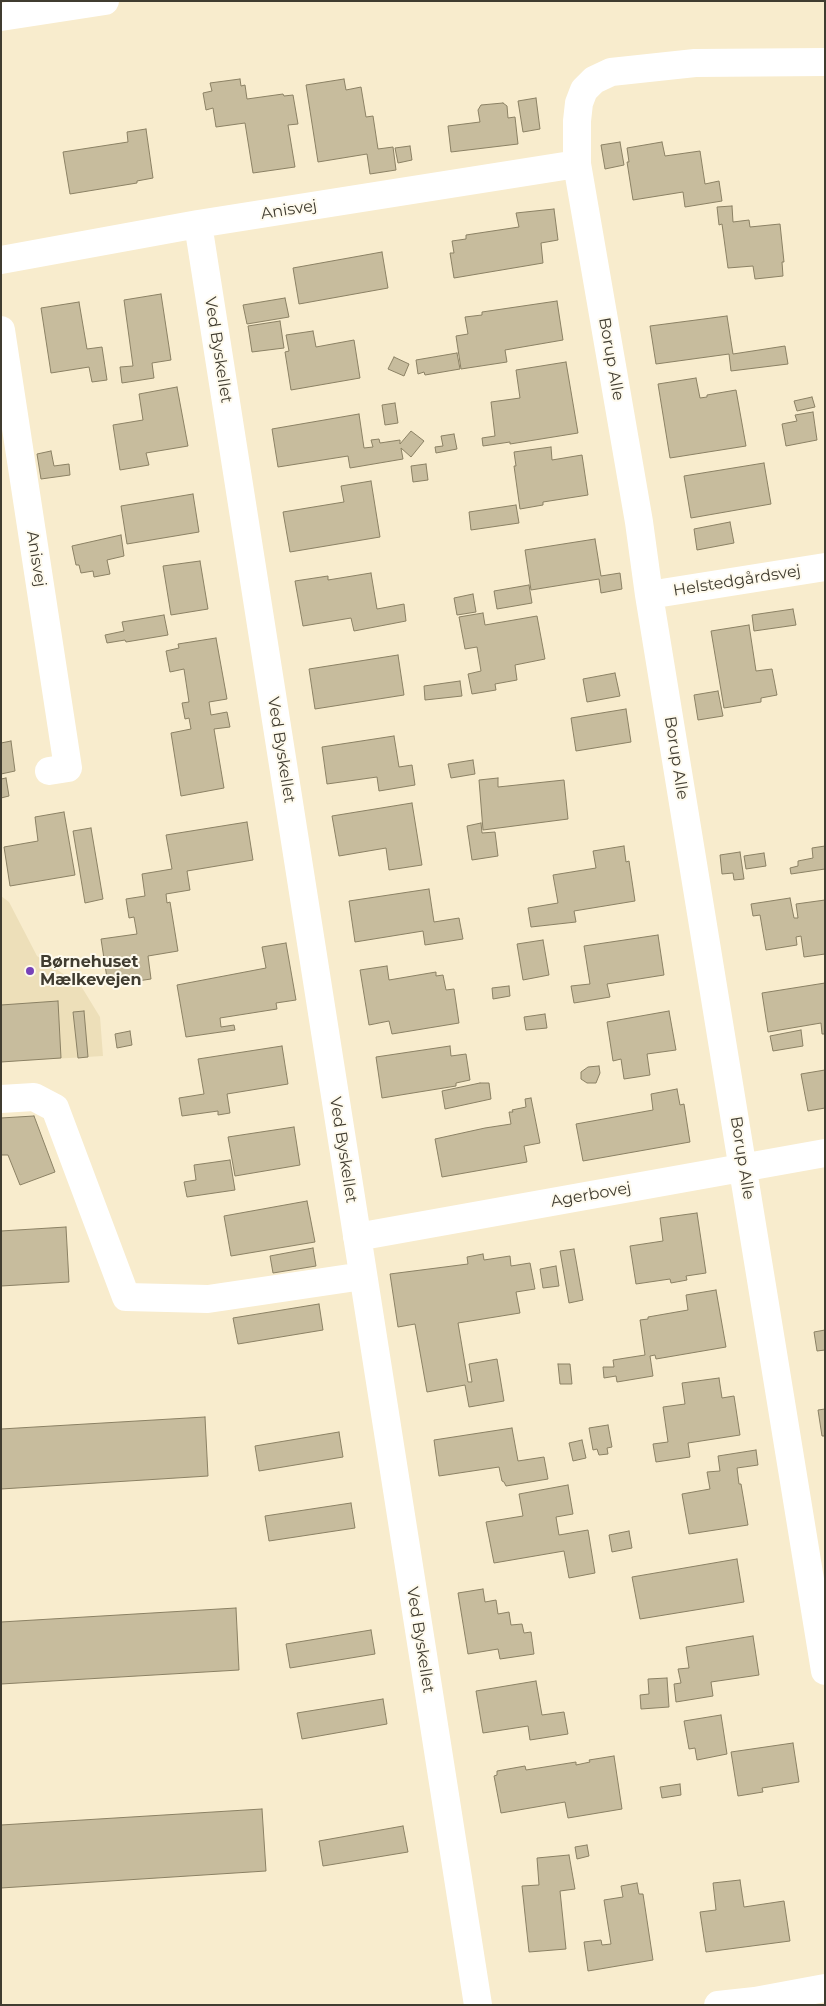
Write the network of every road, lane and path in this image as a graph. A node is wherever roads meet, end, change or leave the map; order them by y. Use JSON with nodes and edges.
{"nodes":[{"id":1,"x":105,"y":1,"type":"edge"},
{"id":2,"x":1,"y":18,"type":"edge"},
{"id":3,"x":825,"y":62,"type":"edge"},
{"id":4,"x":577,"y":164,"type":"junction"},
{"id":5,"x":198,"y":224,"type":"junction"},
{"id":6,"x":1,"y":260,"type":"edge"},
{"id":7,"x":1,"y":330,"type":"edge"},
{"id":8,"x":825,"y":567,"type":"edge"},
{"id":9,"x":649,"y":595,"type":"junction"},
{"id":10,"x":48,"y":771,"type":"dead end"},
{"id":11,"x":1,"y":1098,"type":"edge"},
{"id":12,"x":825,"y":1153,"type":"edge"},
{"id":13,"x":743,"y":1168,"type":"junction"},
{"id":14,"x":357,"y":1237,"type":"junction"},
{"id":15,"x":363,"y":1276,"type":"junction"},
{"id":16,"x":815,"y":1550,"type":"edge"},
{"id":17,"x":825,"y":1671,"type":"edge"},
{"id":18,"x":825,"y":1988,"type":"edge"},
{"id":19,"x":478,"y":2005,"type":"edge"},
{"id":20,"x":718,"y":2005,"type":"edge"}],
"edges":[{"from":1,"to":2,"type":"street"},
{"from":3,"to":4,"type":"street","name":"Borup Alle"},
{"from":4,"to":5,"type":"street","name":"Anisvej"},
{"from":4,"to":9,"type":"street","name":"Borup Alle"},
{"from":5,"to":6,"type":"street","name":"Anisvej"},
{"from":5,"to":14,"type":"street","name":"Ved Byskellet"},
{"from":7,"to":10,"type":"street","name":"Anisvej"},
{"from":8,"to":9,"type":"street","name":"Helstedgårdsvej"},
{"from":9,"to":13,"type":"street","name":"Borup Alle"},
{"from":11,"to":15,"type":"street"},
{"from":12,"to":13,"type":"street","name":"Agerbovej"},
{"from":13,"to":14,"type":"street","name":"Agerbovej"},
{"from":13,"to":16,"type":"street","name":"Borup Alle"},
{"from":14,"to":15,"type":"street","name":"Ved Byskellet"},
{"from":15,"to":19,"type":"street","name":"Ved Byskellet"},
{"from":16,"to":17,"type":"street","name":"Borup Alle"},
{"from":18,"to":20,"type":"street"}]}
